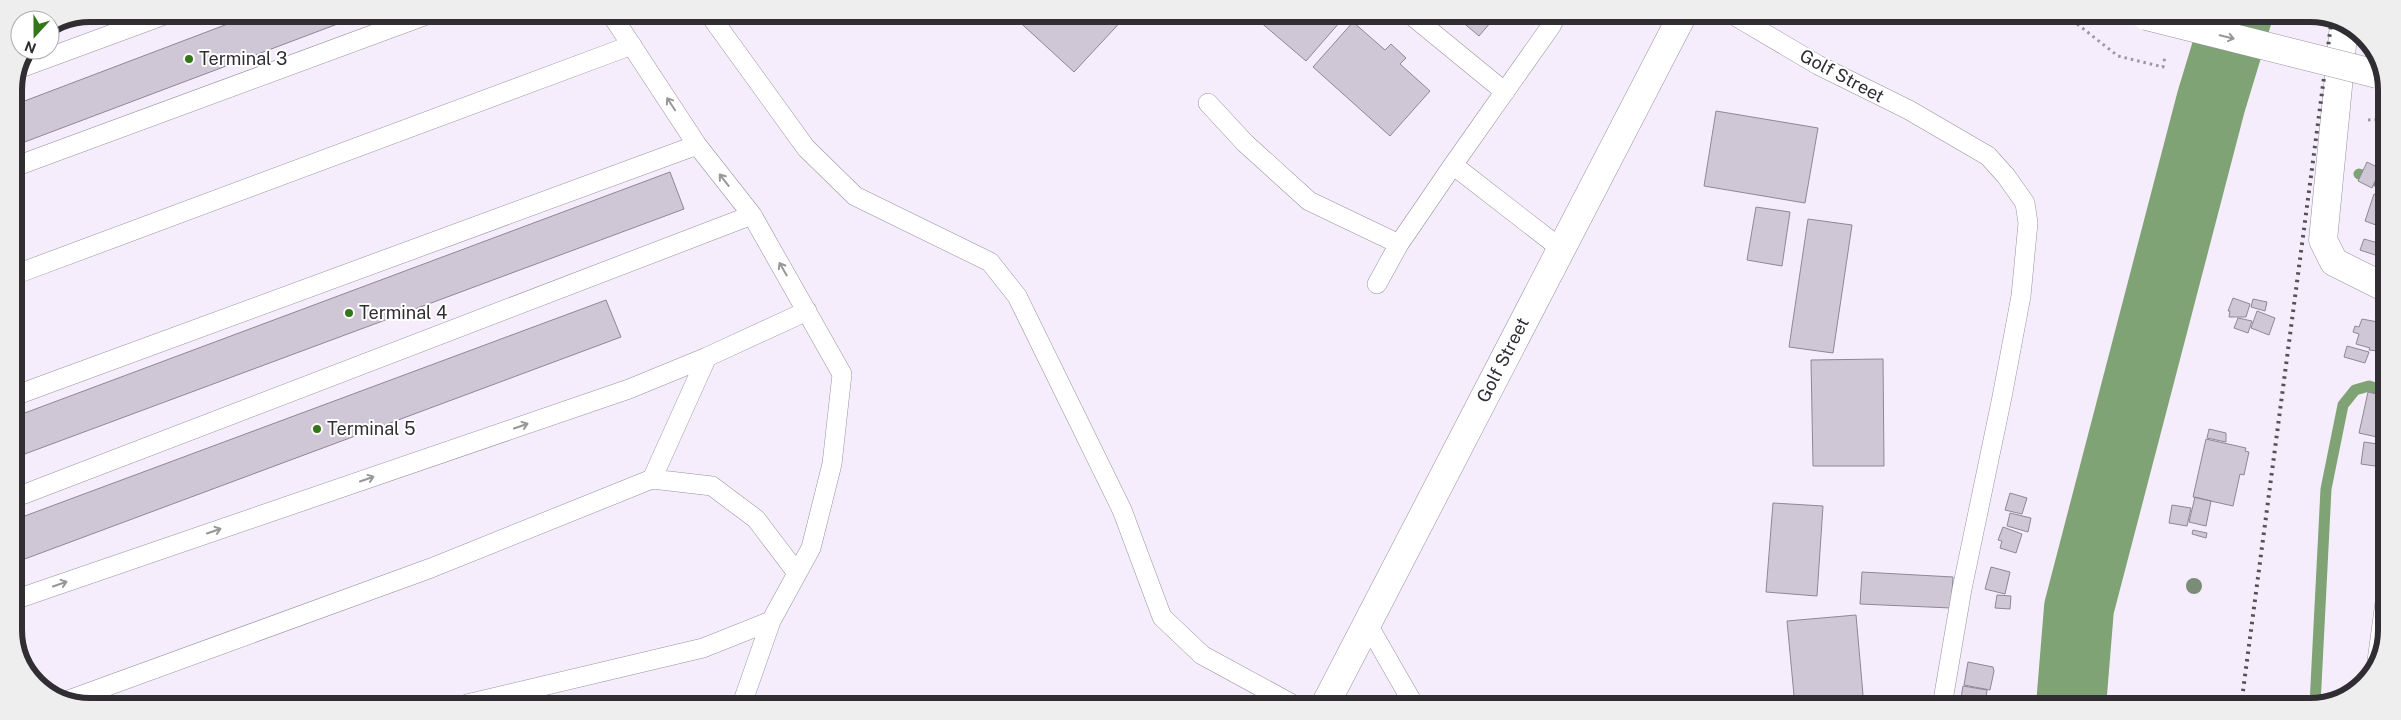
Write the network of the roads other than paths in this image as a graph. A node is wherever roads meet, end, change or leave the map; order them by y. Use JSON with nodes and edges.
{"nodes":[{"id":1,"x":146,"y":22,"type":"edge"},
{"id":2,"x":407,"y":22,"type":"edge"},
{"id":3,"x":617,"y":22,"type":"edge"},
{"id":4,"x":715,"y":22,"type":"edge"},
{"id":5,"x":1420,"y":22,"type":"edge"},
{"id":6,"x":1553,"y":22,"type":"edge"},
{"id":7,"x":1679,"y":22,"type":"edge"},
{"id":8,"x":1745,"y":22,"type":"edge"},
{"id":9,"x":2170,"y":22,"type":"edge"},
{"id":10,"x":2343,"y":31,"type":"edge"},
{"id":11,"x":632,"y":44,"type":"junction"},
{"id":12,"x":28,"y":65,"type":"edge"},
{"id":13,"x":2376,"y":74,"type":"edge"},
{"id":14,"x":1505,"y":92,"type":"junction"},
{"id":15,"x":1208,"y":103,"type":"dead end"},
{"id":16,"x":697,"y":145,"type":"junction"},
{"id":17,"x":22,"y":164,"type":"edge"},
{"id":18,"x":1453,"y":165,"type":"junction"},
{"id":19,"x":752,"y":215,"type":"junction"},
{"id":20,"x":1399,"y":244,"type":"junction"},
{"id":21,"x":1560,"y":248,"type":"junction"},
{"id":22,"x":22,"y":272,"type":"edge"},
{"id":23,"x":1376,"y":284,"type":"dead end"},
{"id":24,"x":2378,"y":284,"type":"edge"},
{"id":25,"x":807,"y":311,"type":"junction"},
{"id":26,"x":707,"y":357,"type":"junction"},
{"id":27,"x":23,"y":393,"type":"edge"},
{"id":28,"x":652,"y":479,"type":"junction"},
{"id":29,"x":23,"y":495,"type":"edge"},
{"id":30,"x":797,"y":573,"type":"junction"},
{"id":31,"x":23,"y":597,"type":"edge"},
{"id":32,"x":771,"y":621,"type":"junction"},
{"id":33,"x":1367,"y":623,"type":"junction"},
{"id":34,"x":79,"y":696,"type":"edge"},
{"id":35,"x":493,"y":698,"type":"edge"},
{"id":36,"x":744,"y":698,"type":"edge"},
{"id":37,"x":1281,"y":698,"type":"edge"},
{"id":38,"x":1329,"y":698,"type":"edge"},
{"id":39,"x":1410,"y":698,"type":"edge"},
{"id":40,"x":1943,"y":698,"type":"edge"}],
"edges":[{"from":1,"to":12,"type":"lane"},
{"from":2,"to":17,"type":"lane"},
{"from":3,"to":11,"type":"lane"},
{"from":4,"to":37,"type":"lane"},
{"from":5,"to":14,"type":"lane"},
{"from":6,"to":14,"type":"lane"},
{"from":7,"to":21,"type":"street","name":"Golf Street"},
{"from":8,"to":40,"type":"lane","name":"Golf Street"},
{"from":9,"to":13,"type":"street","one_way":true,"bridge":true},
{"from":10,"to":24,"type":"street"},
{"from":16,"to":11,"type":"lane","one_way":true},
{"from":11,"to":22,"type":"lane"},
{"from":14,"to":18,"type":"lane"},
{"from":15,"to":20,"type":"lane"},
{"from":19,"to":16,"type":"lane","one_way":true},
{"from":16,"to":27,"type":"lane"},
{"from":18,"to":20,"type":"lane"},
{"from":18,"to":21,"type":"lane"},
{"from":25,"to":19,"type":"lane","one_way":true},
{"from":19,"to":29,"type":"lane"},
{"from":20,"to":23,"type":"lane"},
{"from":21,"to":33,"type":"street","name":"Golf Street"},
{"from":25,"to":26,"type":"lane"},
{"from":25,"to":30,"type":"lane"},
{"from":26,"to":28,"type":"lane"},
{"from":31,"to":26,"type":"lane","one_way":true},
{"from":28,"to":30,"type":"lane"},
{"from":28,"to":34,"type":"lane"},
{"from":30,"to":32,"type":"lane"},
{"from":32,"to":35,"type":"lane"},
{"from":32,"to":36,"type":"lane"},
{"from":33,"to":38,"type":"street","name":"Golf Street"},
{"from":33,"to":39,"type":"lane"}]}
